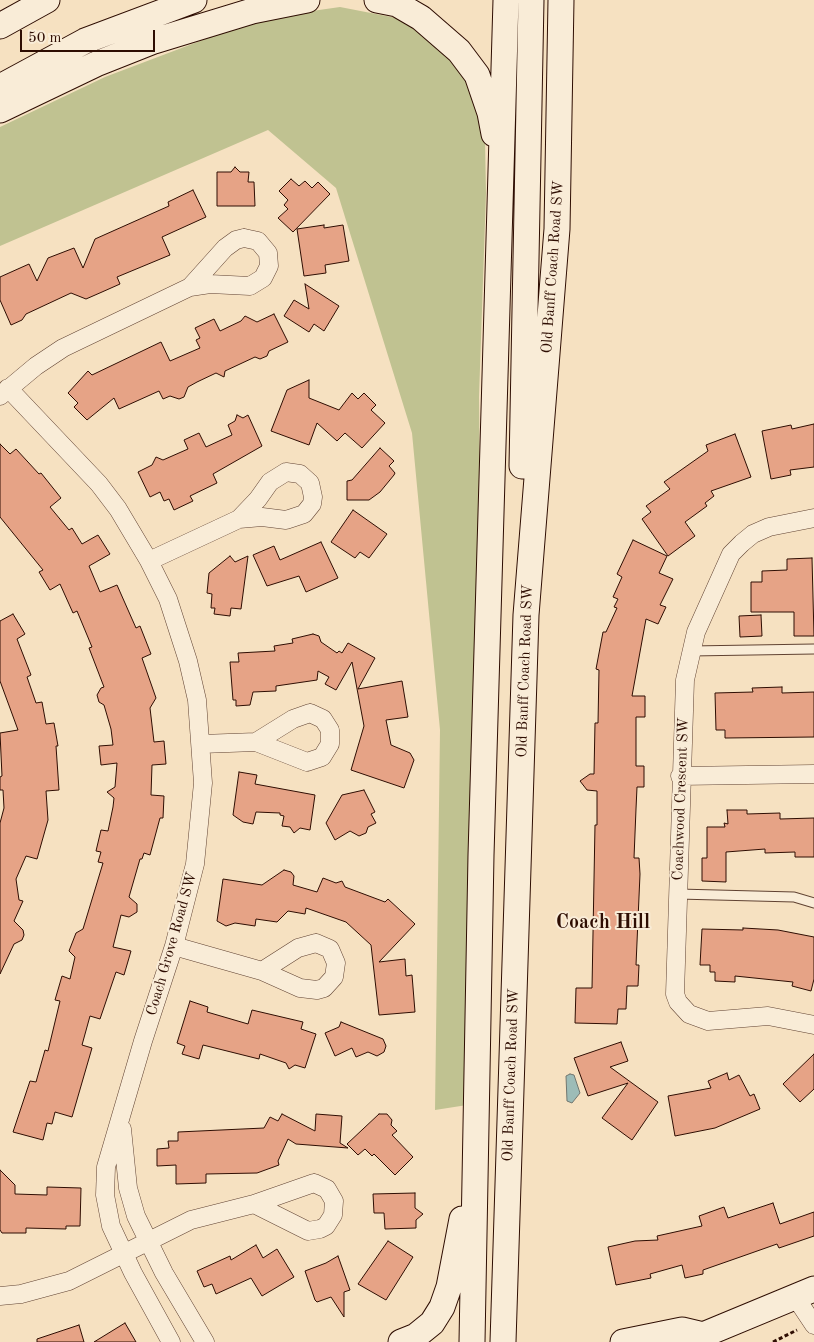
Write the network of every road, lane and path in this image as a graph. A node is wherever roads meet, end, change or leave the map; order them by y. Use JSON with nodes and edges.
{"nodes":[{"id":1,"x":47,"y":0,"type":"edge"},
{"id":2,"x":159,"y":0,"type":"edge"},
{"id":3,"x":194,"y":0,"type":"edge"},
{"id":4,"x":307,"y":0,"type":"edge"},
{"id":5,"x":377,"y":0,"type":"edge"},
{"id":6,"x":506,"y":0,"type":"edge"},
{"id":7,"x":531,"y":0,"type":"edge"},
{"id":8,"x":561,"y":0,"type":"edge"},
{"id":9,"x":572,"y":0,"type":"edge"},
{"id":10,"x":0,"y":26,"type":"edge"},
{"id":11,"x":562,"y":38,"type":"junction"},
{"id":12,"x":85,"y":41,"type":"junction"},
{"id":13,"x":0,"y":87,"type":"edge"},
{"id":14,"x":0,"y":110,"type":"edge"},
{"id":15,"x":502,"y":172,"type":"junction"},
{"id":16,"x":190,"y":286,"type":"dead end"},
{"id":17,"x":4,"y":392,"type":"edge"},
{"id":18,"x":814,"y":518,"type":"edge"},
{"id":19,"x":239,"y":519,"type":"dead end"},
{"id":20,"x":149,"y":561,"type":"junction"},
{"id":21,"x":526,"y":616,"type":"junction"},
{"id":22,"x":814,"y":649,"type":"edge"},
{"id":23,"x":691,"y":651,"type":"junction"},
{"id":24,"x":256,"y":742,"type":"dead end"},
{"id":25,"x":201,"y":744,"type":"junction"},
{"id":26,"x":814,"y":774,"type":"edge"},
{"id":27,"x":680,"y":776,"type":"junction"},
{"id":28,"x":678,"y":894,"type":"junction"},
{"id":29,"x":814,"y":903,"type":"edge"},
{"id":30,"x":174,"y":946,"type":"junction"},
{"id":31,"x":262,"y":971,"type":"dead end"},
{"id":32,"x":814,"y":1025,"type":"edge"},
{"id":33,"x":122,"y":1118,"type":"junction"},
{"id":34,"x":475,"y":1145,"type":"junction"},
{"id":35,"x":254,"y":1204,"type":"dead end"},
{"id":36,"x":148,"y":1241,"type":"junction"},
{"id":37,"x":123,"y":1254,"type":"junction"},
{"id":38,"x":805,"y":1293,"type":"edge"},
{"id":39,"x":0,"y":1296,"type":"edge"},
{"id":40,"x":813,"y":1324,"type":"edge"},
{"id":41,"x":698,"y":1338,"type":"edge"},
{"id":42,"x":171,"y":1342,"type":"edge"},
{"id":43,"x":205,"y":1342,"type":"edge"},
{"id":44,"x":401,"y":1342,"type":"edge"},
{"id":45,"x":472,"y":1342,"type":"edge"},
{"id":46,"x":503,"y":1342,"type":"edge"},
{"id":47,"x":623,"y":1342,"type":"edge"},
{"id":48,"x":773,"y":1342,"type":"edge"}],
"edges":[{"from":1,"to":10,"type":"main road"},
{"from":2,"to":12,"type":"main road"},
{"from":3,"to":12,"type":"main road"},
{"from":4,"to":14,"type":"main road"},
{"from":5,"to":15,"type":"main road"},
{"from":6,"to":15,"type":"main road"},
{"from":7,"to":21,"type":"main road"},
{"from":8,"to":11,"type":"main road","name":"Old Banff Coach Road SW"},
{"from":9,"to":11,"type":"main road"},
{"from":11,"to":21,"type":"main road","name":"Old Banff Coach Road SW"},
{"from":12,"to":13,"type":"main road"},
{"from":15,"to":34,"type":"main road"},
{"from":16,"to":17,"type":"street"},
{"from":17,"to":20,"type":"street","name":"Coach Grove Road SW"},
{"from":18,"to":23,"type":"street","name":"Coachwood Crescent SW"},
{"from":19,"to":20,"type":"street"},
{"from":20,"to":25,"type":"street","name":"Coach Grove Road SW"},
{"from":21,"to":46,"type":"main road","name":"Old Banff Coach Road SW"},
{"from":22,"to":23,"type":"lane"},
{"from":23,"to":27,"type":"street","name":"Coachwood Crescent SW"},
{"from":24,"to":25,"type":"street"},
{"from":25,"to":30,"type":"street","name":"Coach Grove Road SW"},
{"from":26,"to":27,"type":"street"},
{"from":27,"to":28,"type":"street","name":"Coachwood Crescent SW"},
{"from":28,"to":29,"type":"lane"},
{"from":28,"to":32,"type":"street","name":"Coachwood Crescent SW"},
{"from":30,"to":31,"type":"street"},
{"from":30,"to":33,"type":"street","name":"Coach Grove Road SW"},
{"from":33,"to":36,"type":"street","name":"Coach Grove Road SW"},
{"from":33,"to":37,"type":"street","name":"Coach Grove Road SW"},
{"from":34,"to":44,"type":"main road"},
{"from":34,"to":45,"type":"main road"},
{"from":35,"to":36,"type":"street"},
{"from":36,"to":37,"type":"street"},
{"from":36,"to":43,"type":"street","name":"Coach Grove Road SW"},
{"from":37,"to":39,"type":"street"},
{"from":37,"to":42,"type":"street","name":"Coach Grove Road SW"},
{"from":38,"to":40,"type":"street"},
{"from":38,"to":41,"type":"main road"},
{"from":40,"to":48,"type":"path"},
{"from":41,"to":47,"type":"main road"}]}
